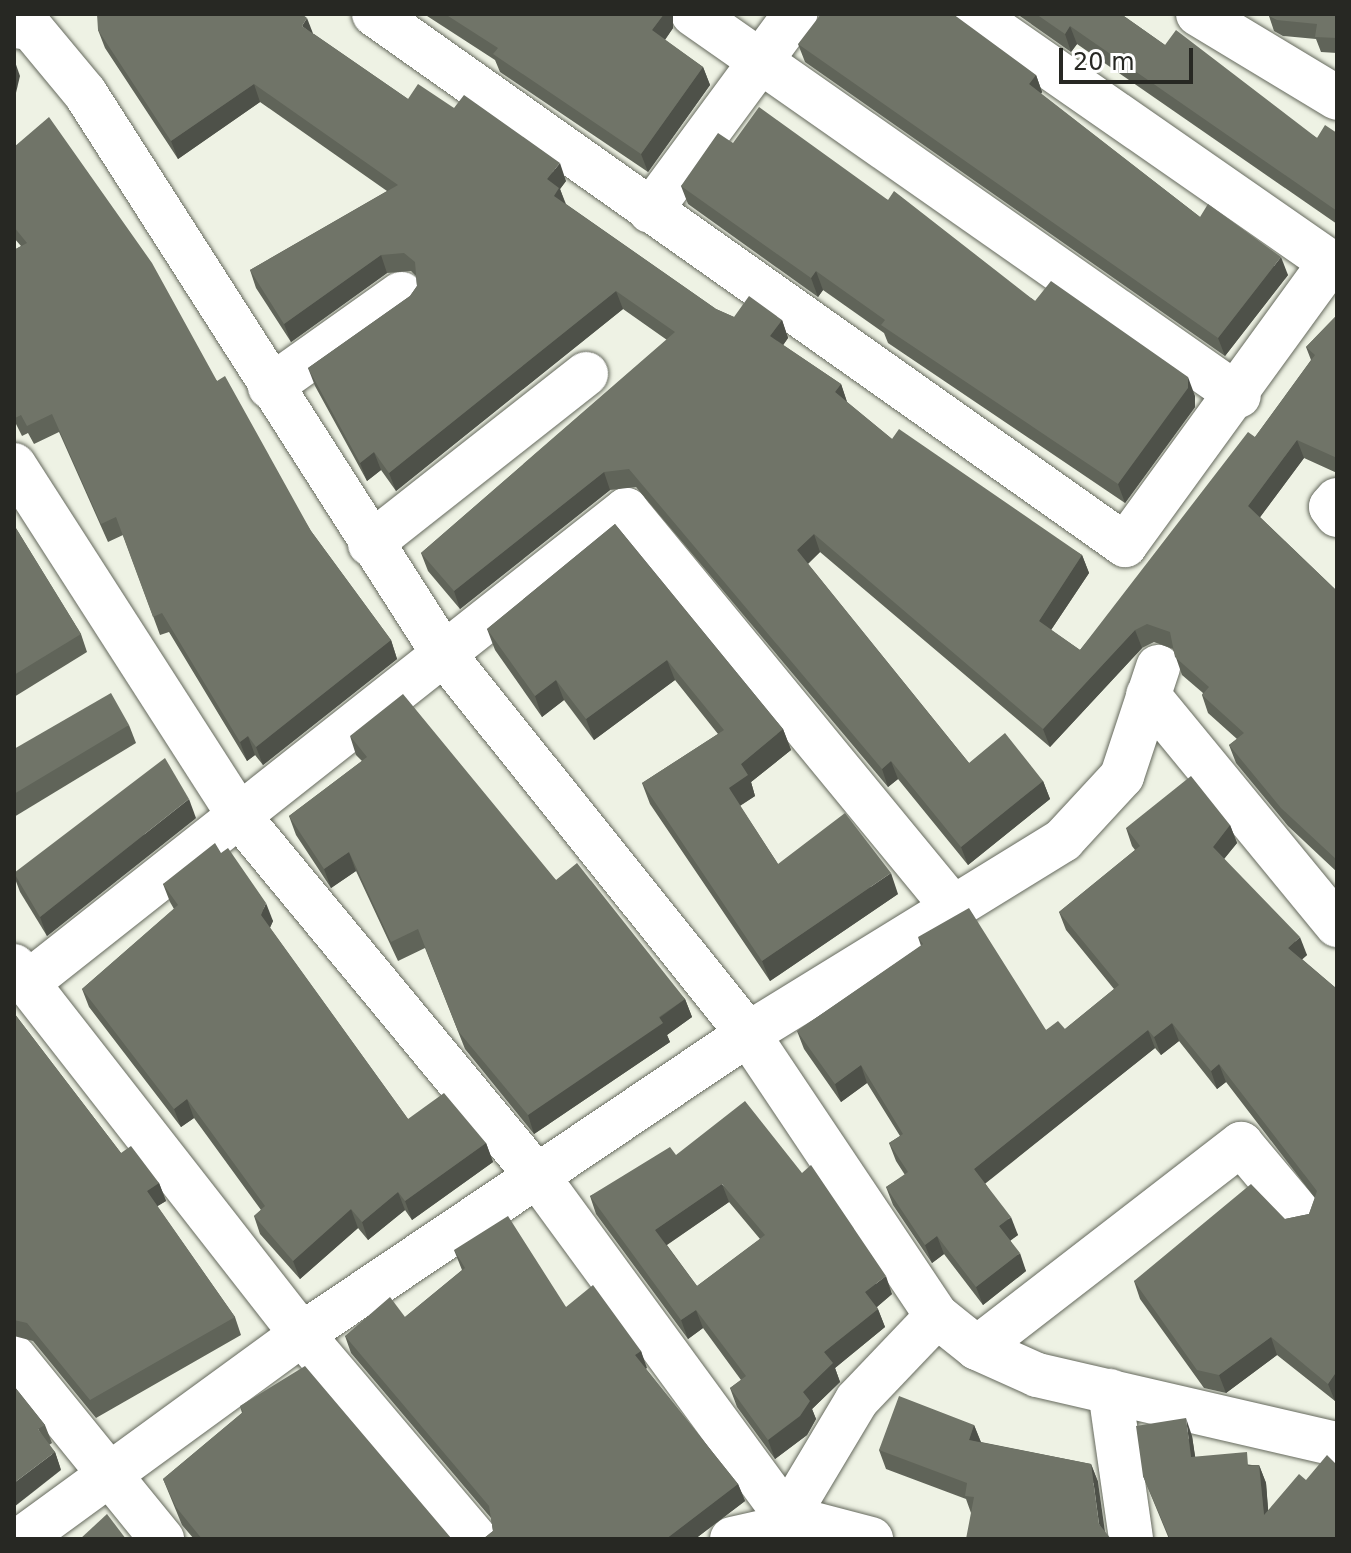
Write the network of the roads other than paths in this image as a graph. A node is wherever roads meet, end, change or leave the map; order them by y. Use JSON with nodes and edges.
{"nodes":[{"id":1,"x":374,"y":14,"type":"edge"},
{"id":2,"x":693,"y":14,"type":"edge"},
{"id":3,"x":795,"y":14,"type":"edge"},
{"id":4,"x":973,"y":14,"type":"edge"},
{"id":5,"x":1198,"y":14,"type":"edge"},
{"id":6,"x":32,"y":23,"type":"edge"},
{"id":7,"x":762,"y":62,"type":"junction"},
{"id":8,"x":1337,"y":98,"type":"edge"},
{"id":9,"x":650,"y":211,"type":"junction"},
{"id":10,"x":1333,"y":265,"type":"edge"},
{"id":11,"x":401,"y":294,"type":"dead end"},
{"id":12,"x":586,"y":374,"type":"dead end"},
{"id":13,"x":270,"y":387,"type":"junction"},
{"id":14,"x":1239,"y":396,"type":"junction"},
{"id":15,"x":14,"y":465,"type":"edge"},
{"id":16,"x":370,"y":544,"type":"junction"},
{"id":17,"x":443,"y":653,"type":"junction"},
{"id":18,"x":239,"y":816,"type":"junction"},
{"id":19,"x":956,"y":911,"type":"junction"},
{"id":20,"x":1337,"y":925,"type":"edge"},
{"id":21,"x":20,"y":975,"type":"edge"},
{"id":22,"x":748,"y":1034,"type":"junction"},
{"id":23,"x":538,"y":1177,"type":"junction"},
{"id":24,"x":1299,"y":1213,"type":"edge"},
{"id":25,"x":937,"y":1316,"type":"junction"},
{"id":26,"x":302,"y":1334,"type":"junction"},
{"id":27,"x":977,"y":1348,"type":"junction"},
{"id":28,"x":14,"y":1357,"type":"edge"},
{"id":29,"x":1110,"y":1391,"type":"junction"},
{"id":30,"x":1337,"y":1444,"type":"edge"},
{"id":31,"x":107,"y":1470,"type":"junction"},
{"id":32,"x":787,"y":1517,"type":"junction"},
{"id":33,"x":21,"y":1539,"type":"edge"},
{"id":34,"x":162,"y":1539,"type":"edge"},
{"id":35,"x":476,"y":1539,"type":"edge"},
{"id":36,"x":732,"y":1539,"type":"edge"},
{"id":37,"x":871,"y":1539,"type":"edge"},
{"id":38,"x":1131,"y":1539,"type":"edge"}],
"edges":[{"from":1,"to":9,"type":"street"},
{"from":2,"to":7,"type":"street"},
{"from":3,"to":7,"type":"street"},
{"from":4,"to":10,"type":"street"},
{"from":5,"to":8,"type":"street"},
{"from":6,"to":13,"type":"street"},
{"from":7,"to":9,"type":"street"},
{"from":7,"to":14,"type":"street"},
{"from":9,"to":14,"type":"street"},
{"from":10,"to":14,"type":"street"},
{"from":11,"to":13,"type":"street"},
{"from":12,"to":16,"type":"street"},
{"from":13,"to":16,"type":"street"},
{"from":15,"to":18,"type":"street"},
{"from":16,"to":17,"type":"street"},
{"from":17,"to":18,"type":"street"},
{"from":17,"to":19,"type":"street"},
{"from":17,"to":22,"type":"street"},
{"from":18,"to":21,"type":"street"},
{"from":18,"to":23,"type":"street"},
{"from":19,"to":20,"type":"street"},
{"from":19,"to":22,"type":"street"},
{"from":21,"to":26,"type":"street"},
{"from":22,"to":23,"type":"street"},
{"from":22,"to":25,"type":"street"},
{"from":23,"to":26,"type":"street"},
{"from":23,"to":32,"type":"street"},
{"from":24,"to":27,"type":"street"},
{"from":25,"to":27,"type":"street"},
{"from":25,"to":32,"type":"street"},
{"from":26,"to":31,"type":"street"},
{"from":26,"to":35,"type":"street"},
{"from":27,"to":29,"type":"street"},
{"from":28,"to":31,"type":"street"},
{"from":29,"to":30,"type":"street"},
{"from":29,"to":38,"type":"street"},
{"from":31,"to":33,"type":"street"},
{"from":31,"to":34,"type":"street"},
{"from":32,"to":36,"type":"street"},
{"from":32,"to":37,"type":"street"}]}
